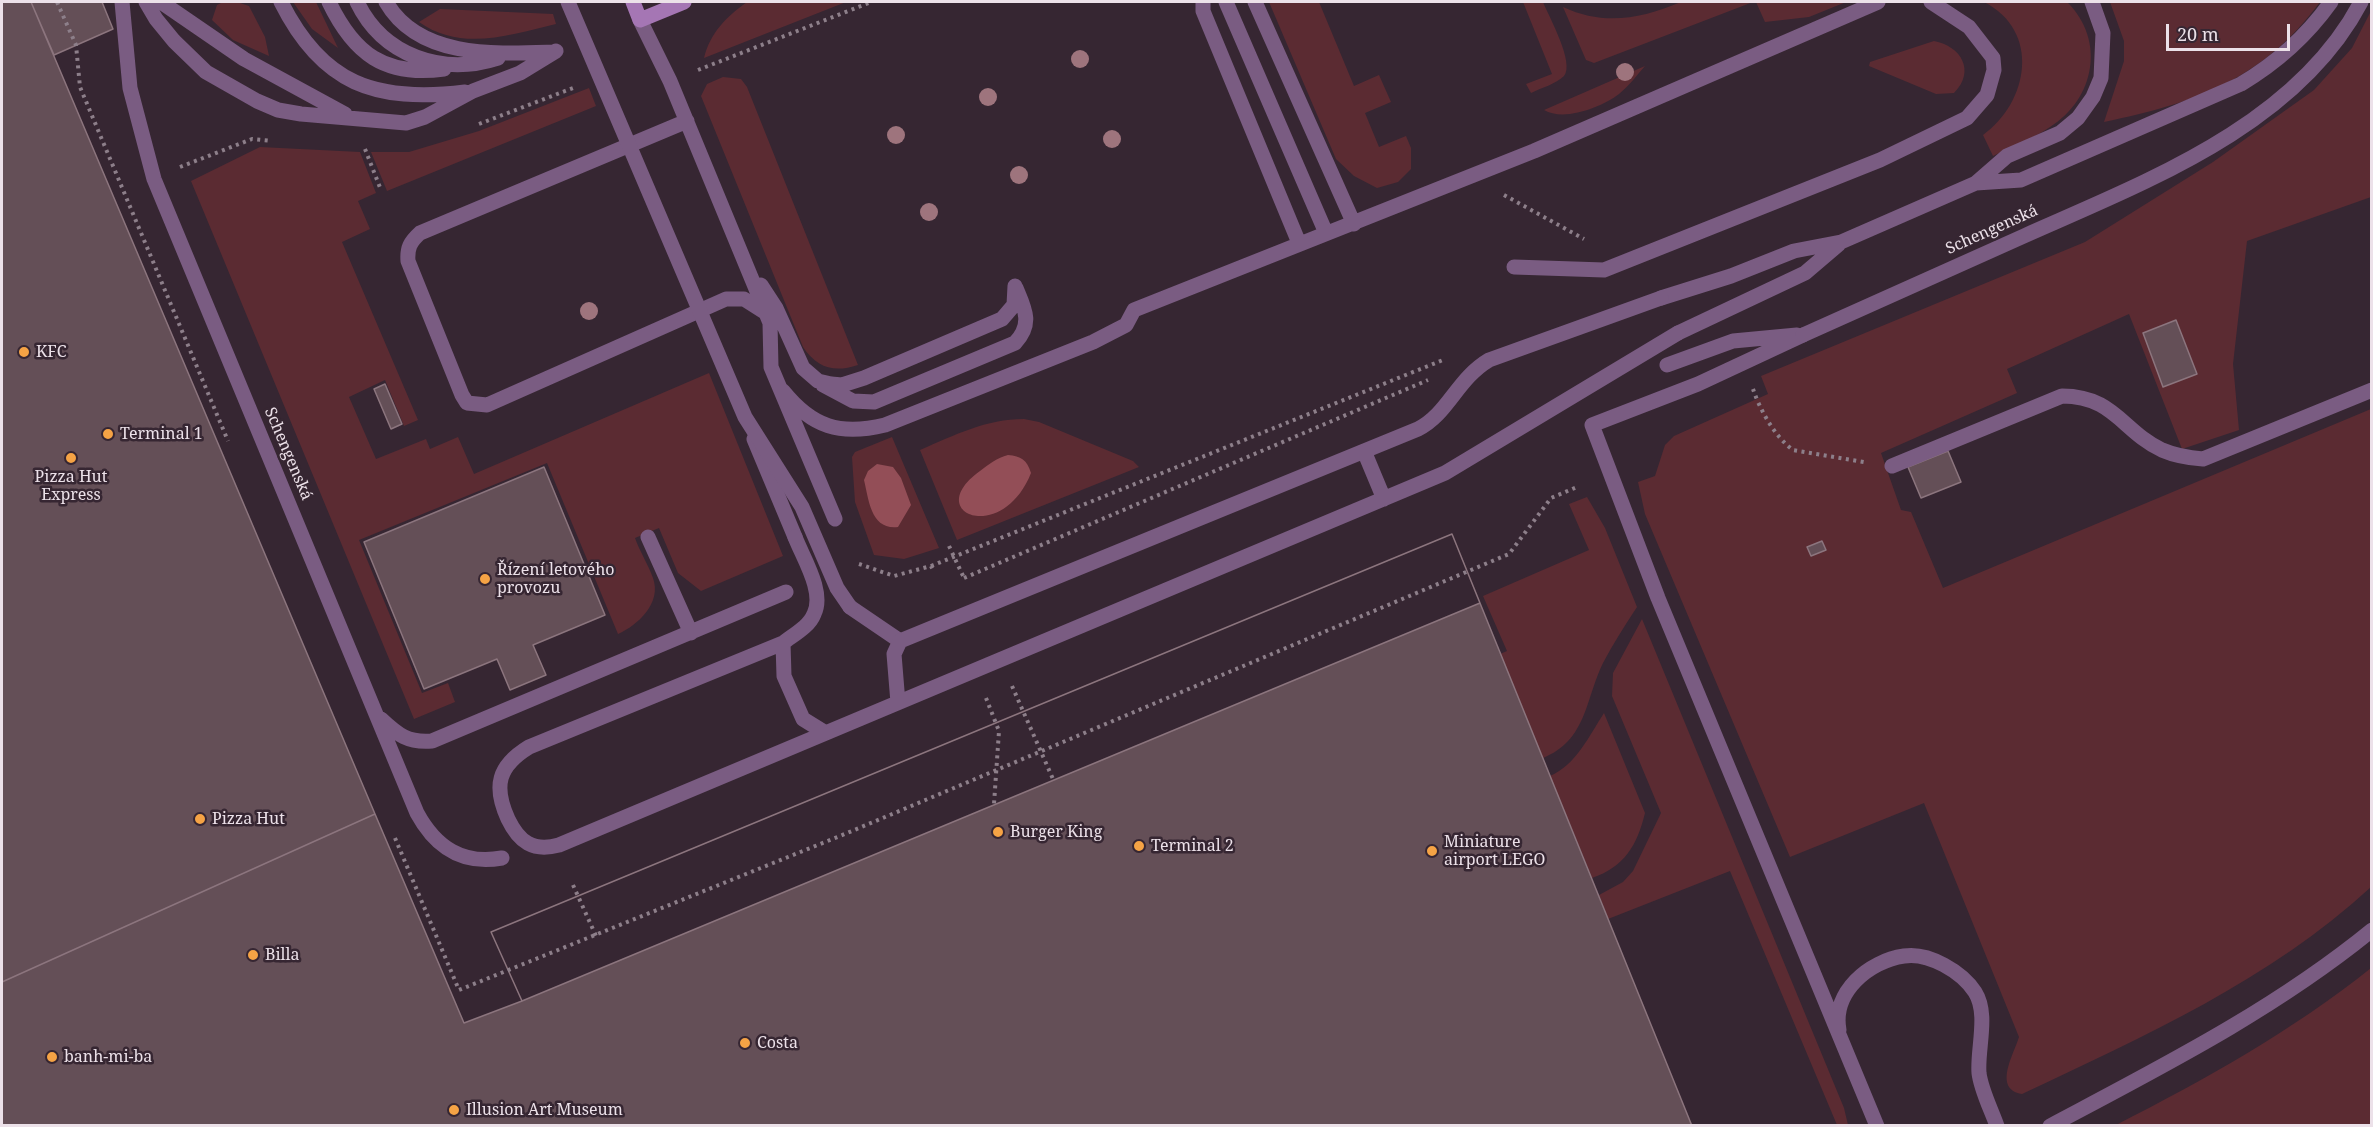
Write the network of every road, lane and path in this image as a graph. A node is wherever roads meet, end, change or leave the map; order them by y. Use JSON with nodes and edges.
{"nodes":[{"id":1,"x":57,"y":2,"type":"edge"},
{"id":2,"x":122,"y":2,"type":"edge"},
{"id":3,"x":146,"y":2,"type":"edge"},
{"id":4,"x":160,"y":2,"type":"edge"},
{"id":5,"x":281,"y":2,"type":"edge"},
{"id":6,"x":329,"y":2,"type":"edge"},
{"id":7,"x":357,"y":2,"type":"edge"},
{"id":8,"x":387,"y":2,"type":"edge"},
{"id":9,"x":568,"y":2,"type":"edge"},
{"id":10,"x":633,"y":2,"type":"edge"},
{"id":11,"x":684,"y":2,"type":"edge"},
{"id":12,"x":871,"y":2,"type":"edge"},
{"id":13,"x":1203,"y":2,"type":"edge"},
{"id":14,"x":1226,"y":2,"type":"edge"},
{"id":15,"x":1255,"y":2,"type":"edge"},
{"id":16,"x":1878,"y":2,"type":"edge"},
{"id":17,"x":1931,"y":2,"type":"edge"},
{"id":18,"x":2092,"y":2,"type":"edge"},
{"id":19,"x":2331,"y":2,"type":"edge"},
{"id":20,"x":2361,"y":2,"type":"edge"},
{"id":21,"x":640,"y":20,"type":"junction"},
{"id":22,"x":76,"y":45,"type":"dead end"},
{"id":23,"x":509,"y":54,"type":"junction"},
{"id":24,"x":466,"y":66,"type":"junction"},
{"id":25,"x":698,"y":70,"type":"dead end"},
{"id":26,"x":474,"y":91,"type":"junction"},
{"id":27,"x":353,"y":118,"type":"junction"},
{"id":28,"x":687,"y":121,"type":"junction"},
{"id":29,"x":364,"y":147,"type":"dead end"},
{"id":30,"x":1976,"y":183,"type":"junction"},
{"id":31,"x":381,"y":190,"type":"dead end"},
{"id":32,"x":1498,"y":191,"type":"dead end"},
{"id":33,"x":1354,"y":224,"type":"junction"},
{"id":34,"x":1326,"y":233,"type":"junction"},
{"id":35,"x":1586,"y":240,"type":"dead end"},
{"id":36,"x":1841,"y":242,"type":"junction"},
{"id":37,"x":1299,"y":243,"type":"junction"},
{"id":38,"x":747,"y":267,"type":"junction"},
{"id":39,"x":1514,"y":267,"type":"dead end"},
{"id":40,"x":766,"y":313,"type":"junction"},
{"id":41,"x":1803,"y":335,"type":"junction"},
{"id":42,"x":1445,"y":359,"type":"dead end"},
{"id":43,"x":1667,"y":365,"type":"dead end"},
{"id":44,"x":1431,"y":378,"type":"dead end"},
{"id":45,"x":818,"y":381,"type":"junction"},
{"id":46,"x":1752,"y":386,"type":"dead end"},
{"id":47,"x":2372,"y":390,"type":"edge"},
{"id":48,"x":783,"y":391,"type":"junction"},
{"id":49,"x":745,"y":417,"type":"junction"},
{"id":50,"x":1364,"y":451,"type":"junction"},
{"id":51,"x":1892,"y":466,"type":"joint"},
{"id":52,"x":1384,"y":499,"type":"junction"},
{"id":53,"x":835,"y":519,"type":"dead end"},
{"id":54,"x":648,"y":537,"type":"dead end"},
{"id":55,"x":854,"y":561,"type":"dead end"},
{"id":56,"x":932,"y":566,"type":"junction"},
{"id":57,"x":934,"y":572,"type":"dead end"},
{"id":58,"x":964,"y":578,"type":"dead end"},
{"id":59,"x":786,"y":592,"type":"dead end"},
{"id":60,"x":691,"y":633,"type":"junction"},
{"id":61,"x":900,"y":640,"type":"junction"},
{"id":62,"x":783,"y":643,"type":"junction"},
{"id":63,"x":986,"y":698,"type":"dead end"},
{"id":64,"x":898,"y":703,"type":"junction"},
{"id":65,"x":376,"y":714,"type":"junction"},
{"id":66,"x":824,"y":732,"type":"junction"},
{"id":67,"x":993,"y":804,"type":"dead end"},
{"id":68,"x":502,"y":858,"type":"dead end"},
{"id":69,"x":573,"y":885,"type":"dead end"},
{"id":70,"x":2372,"y":930,"type":"edge"},
{"id":71,"x":596,"y":936,"type":"dead end"},
{"id":72,"x":1841,"y":1041,"type":"junction"},
{"id":73,"x":1877,"y":1125,"type":"edge"},
{"id":74,"x":1997,"y":1125,"type":"edge"},
{"id":75,"x":2050,"y":1125,"type":"edge"}],
"edges":[{"from":1,"to":22,"type":"path"},
{"from":2,"to":65,"type":"street","name":"Schengenská"},
{"from":3,"to":27,"type":"street"},
{"from":4,"to":27,"type":"street"},
{"from":5,"to":26,"type":"street"},
{"from":6,"to":24,"type":"street"},
{"from":7,"to":24,"type":"street"},
{"from":8,"to":23,"type":"street"},
{"from":9,"to":49,"type":"street","bridge":true},
{"from":10,"to":21,"type":"main road"},
{"from":11,"to":21,"type":"main road"},
{"from":12,"to":25,"type":"path"},
{"from":13,"to":37,"type":"street"},
{"from":14,"to":34,"type":"street"},
{"from":15,"to":33,"type":"street"},
{"from":16,"to":33,"type":"street"},
{"from":17,"to":39,"type":"street"},
{"from":18,"to":30,"type":"street"},
{"from":19,"to":30,"type":"street"},
{"from":20,"to":41,"type":"street","name":"Schengenská"},
{"from":21,"to":28,"type":"street"},
{"from":23,"to":24,"type":"street"},
{"from":23,"to":26,"type":"street"},
{"from":26,"to":27,"type":"street"},
{"from":28,"to":38,"type":"street"},
{"from":28,"to":40,"type":"street"},
{"from":29,"to":31,"type":"path"},
{"from":30,"to":36,"type":"street"},
{"from":32,"to":35,"type":"path"},
{"from":33,"to":34,"type":"street"},
{"from":34,"to":37,"type":"street"},
{"from":36,"to":50,"type":"street","bridge":true},
{"from":36,"to":52,"type":"street","bridge":true},
{"from":37,"to":48,"type":"street"},
{"from":38,"to":40,"type":"street"},
{"from":38,"to":45,"type":"street"},
{"from":40,"to":48,"type":"street"},
{"from":41,"to":43,"type":"street"},
{"from":41,"to":72,"type":"street","name":"Schengenská"},
{"from":42,"to":56,"type":"path","bridge":true},
{"from":44,"to":58,"type":"path"},
{"from":45,"to":45,"type":"street"},
{"from":46,"to":51,"type":"path"},
{"from":47,"to":51,"type":"street"},
{"from":48,"to":53,"type":"street"},
{"from":49,"to":61,"type":"street","bridge":true},
{"from":49,"to":62,"type":"street","bridge":true},
{"from":50,"to":52,"type":"street","bridge":true},
{"from":50,"to":61,"type":"street","bridge":true},
{"from":52,"to":64,"type":"street","bridge":true},
{"from":54,"to":60,"type":"street"},
{"from":55,"to":56,"type":"path","bridge":true},
{"from":56,"to":57,"type":"path","bridge":true},
{"from":59,"to":60,"type":"street"},
{"from":60,"to":65,"type":"street"},
{"from":61,"to":64,"type":"street","bridge":true},
{"from":62,"to":66,"type":"street","bridge":true},
{"from":62,"to":66,"type":"street","bridge":true},
{"from":63,"to":67,"type":"path","bridge":true},
{"from":64,"to":66,"type":"street","bridge":true},
{"from":65,"to":68,"type":"street","name":"Schengenská"},
{"from":69,"to":71,"type":"path"},
{"from":70,"to":75,"type":"street"},
{"from":72,"to":73,"type":"street"},
{"from":72,"to":74,"type":"street"}]}
